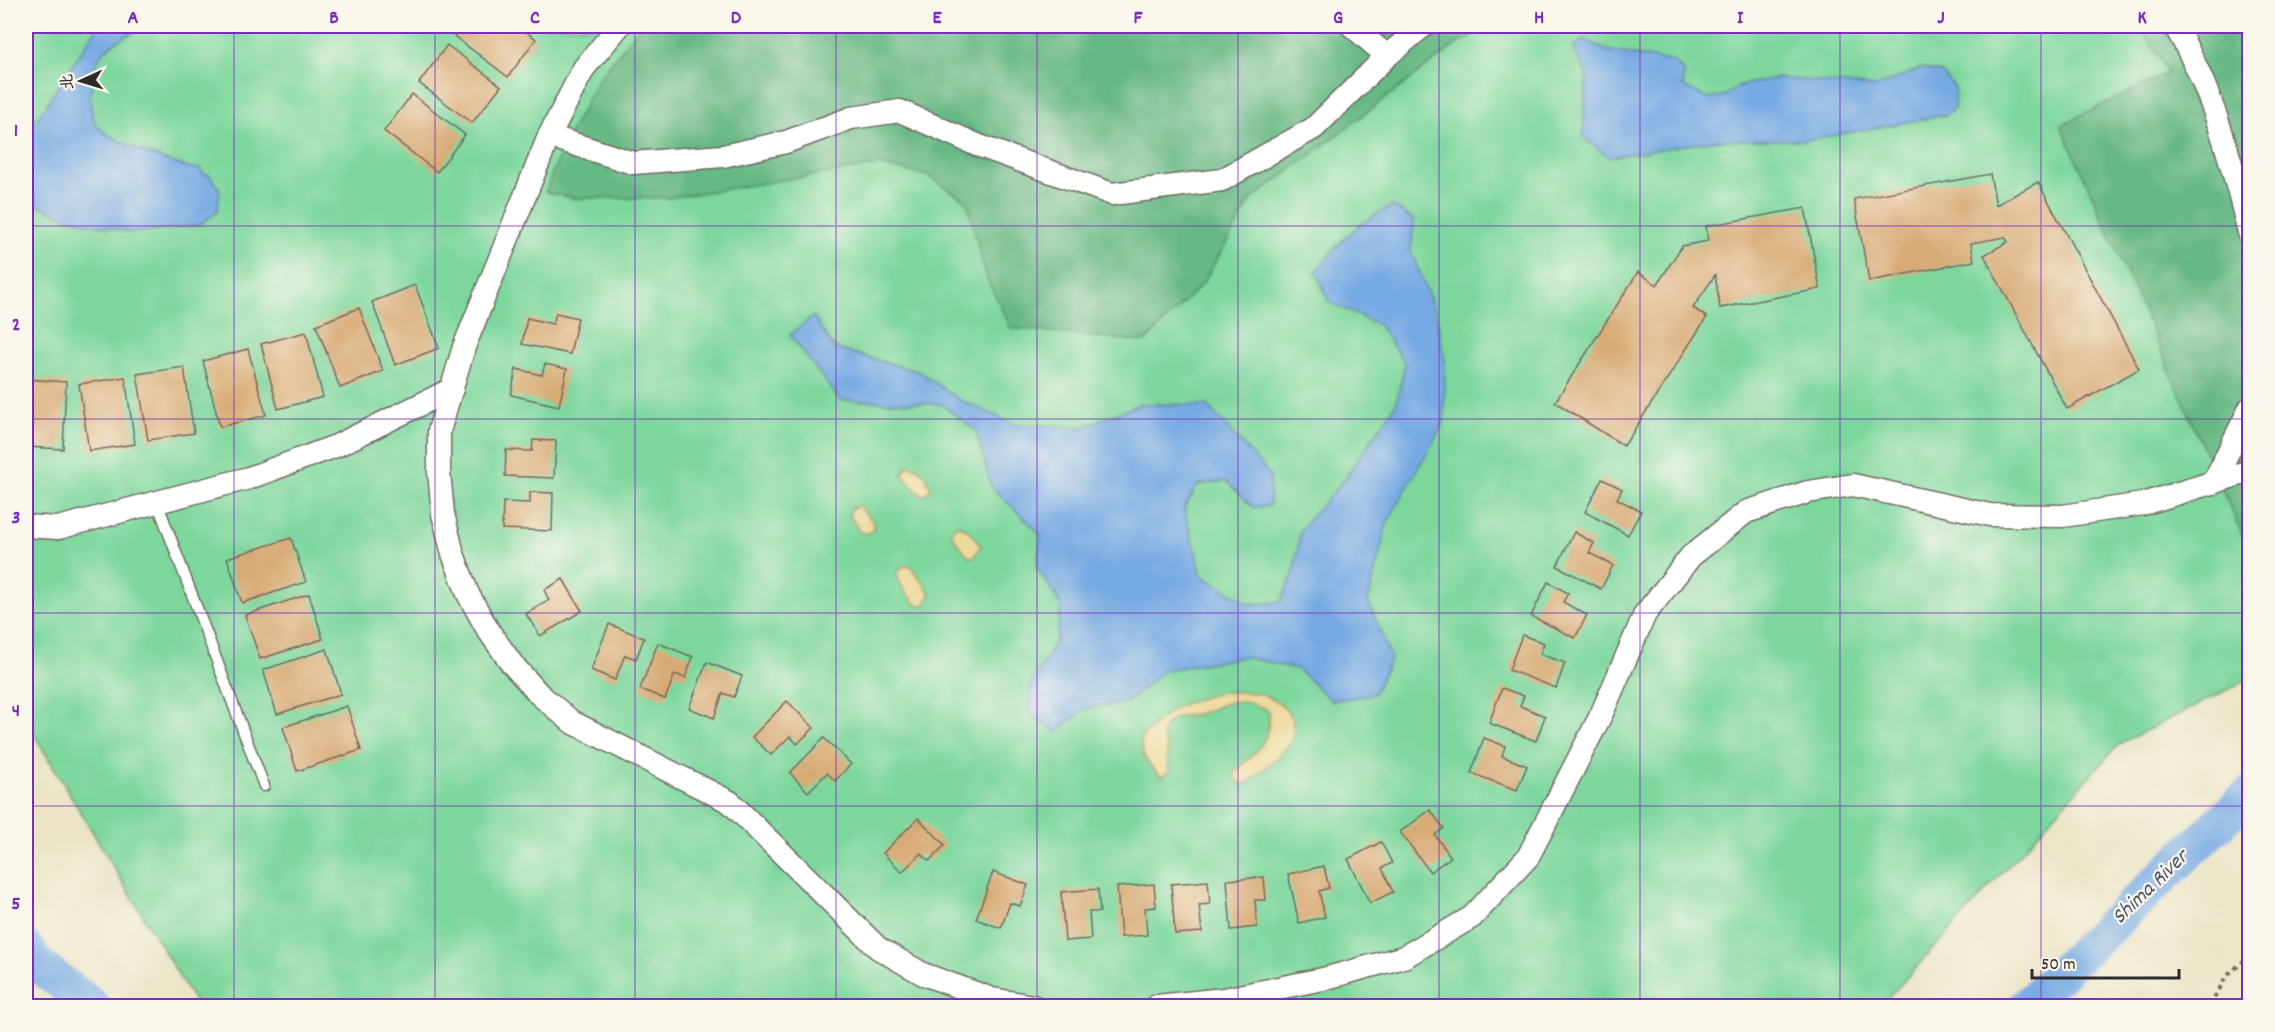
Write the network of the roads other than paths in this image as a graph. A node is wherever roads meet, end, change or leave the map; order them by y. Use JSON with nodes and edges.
{"nodes":[{"id":1,"x":619,"y":26,"type":"edge"},
{"id":2,"x":1352,"y":26,"type":"edge"},
{"id":3,"x":1423,"y":26,"type":"edge"},
{"id":4,"x":2175,"y":26,"type":"edge"},
{"id":5,"x":1387,"y":56,"type":"junction"},
{"id":6,"x":549,"y":136,"type":"junction"},
{"id":7,"x":2250,"y":236,"type":"edge"},
{"id":8,"x":452,"y":389,"type":"junction"},
{"id":9,"x":2250,"y":408,"type":"edge"},
{"id":10,"x":2250,"y":471,"type":"edge"},
{"id":11,"x":2213,"y":483,"type":"junction"},
{"id":12,"x":157,"y":502,"type":"junction"},
{"id":13,"x":26,"y":526,"type":"edge"},
{"id":14,"x":264,"y":786,"type":"dead end"},
{"id":15,"x":1033,"y":1006,"type":"edge"},
{"id":16,"x":1157,"y":1006,"type":"edge"}],
"edges":[{"from":1,"to":6,"type":"street"},
{"from":2,"to":5,"type":"street"},
{"from":3,"to":5,"type":"street"},
{"from":4,"to":7,"type":"street"},
{"from":5,"to":6,"type":"street"},
{"from":6,"to":8,"type":"street"},
{"from":8,"to":12,"type":"street"},
{"from":8,"to":15,"type":"street"},
{"from":9,"to":11,"type":"street"},
{"from":10,"to":11,"type":"street"},
{"from":11,"to":16,"type":"street"},
{"from":12,"to":13,"type":"street"},
{"from":12,"to":14,"type":"lane"}]}
